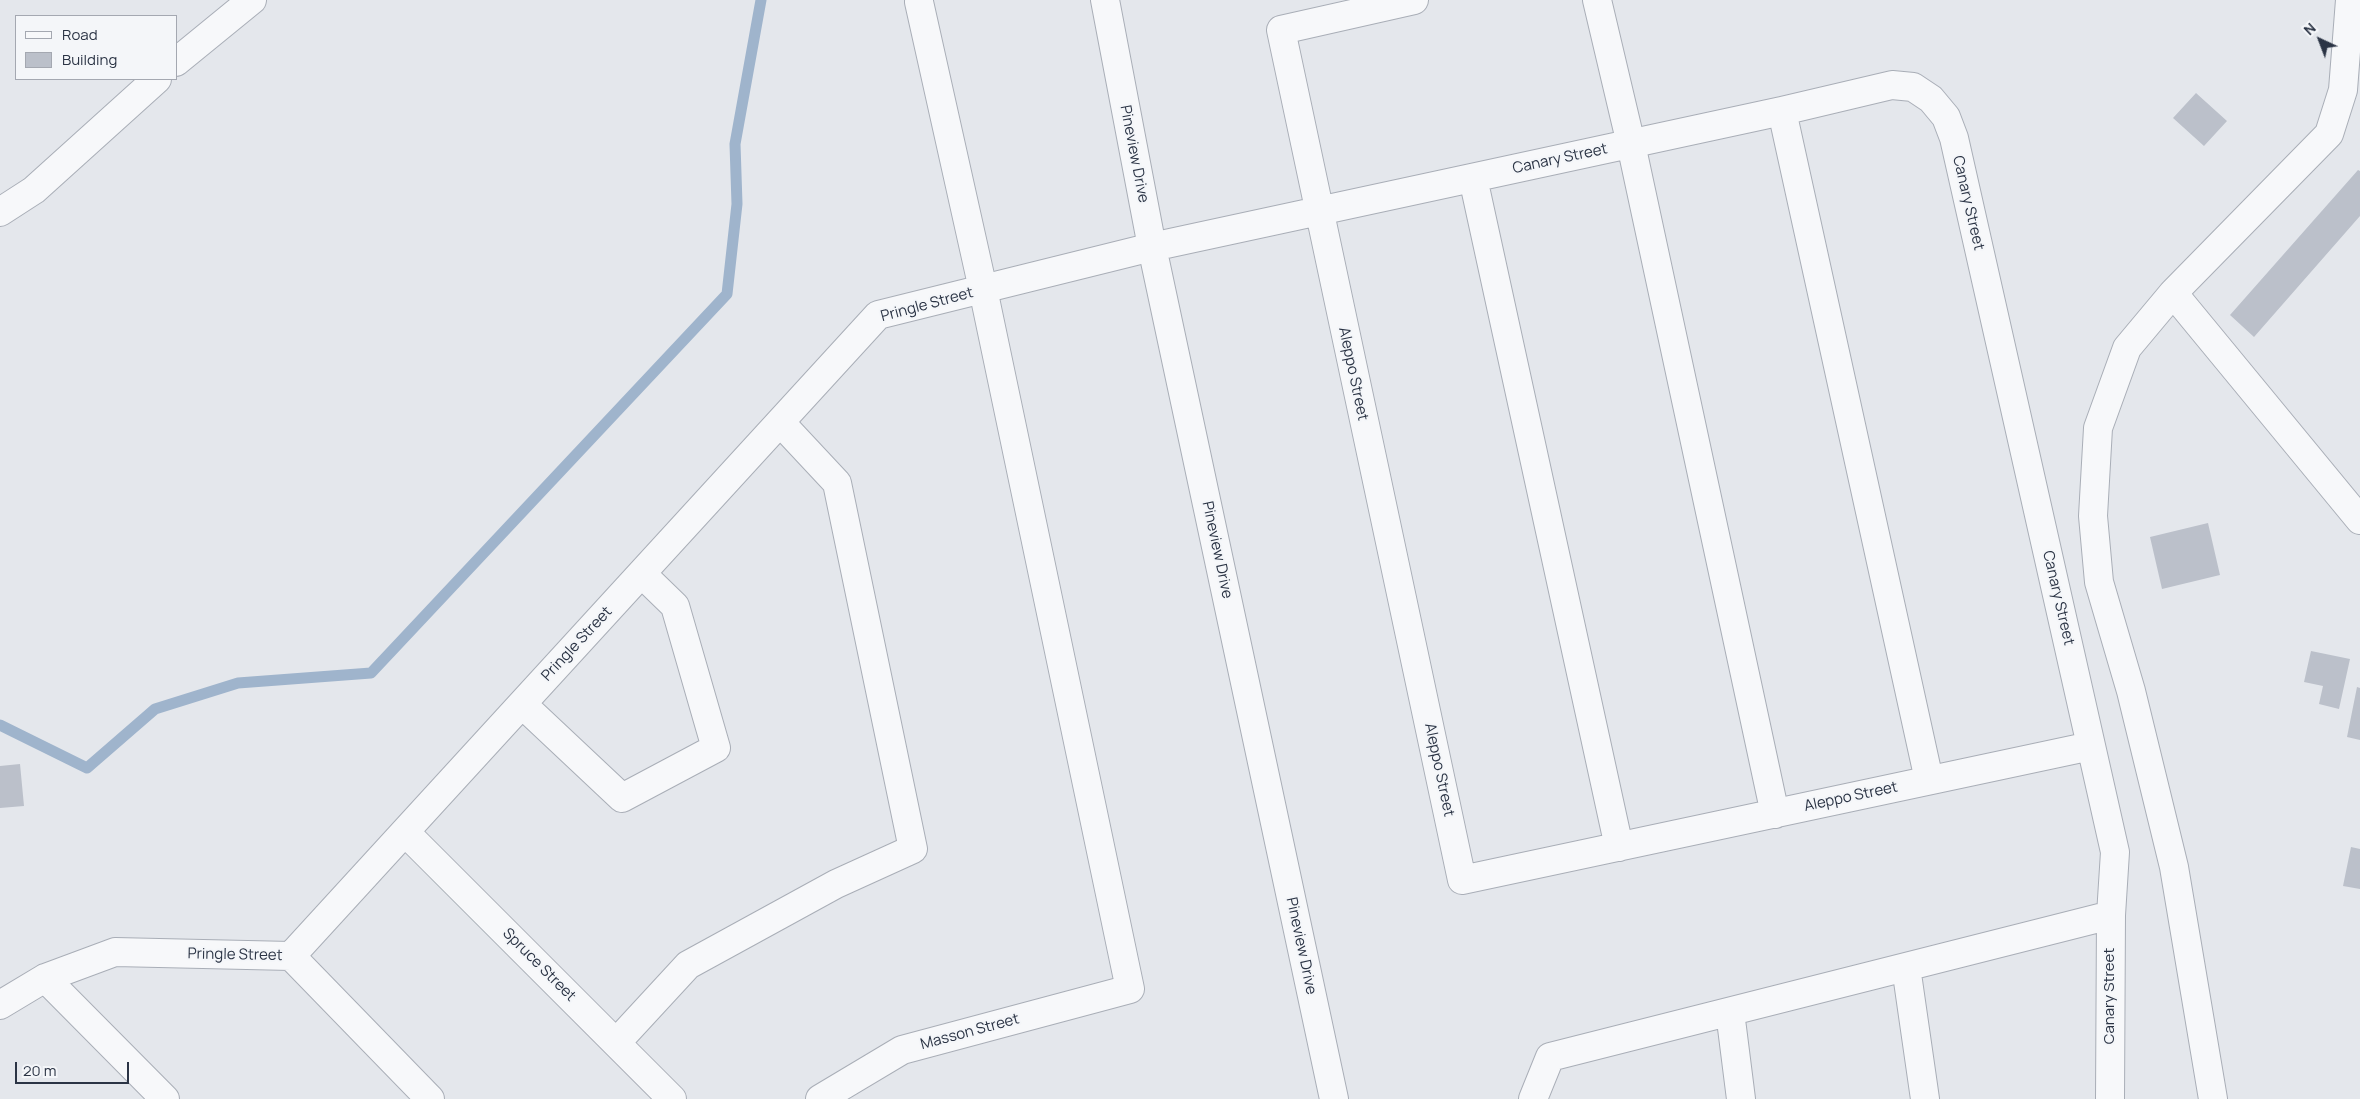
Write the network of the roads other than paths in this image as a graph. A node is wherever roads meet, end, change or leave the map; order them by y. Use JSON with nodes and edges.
{"nodes":[{"id":1,"x":252,"y":0,"type":"edge"},
{"id":2,"x":1105,"y":0,"type":"edge"},
{"id":3,"x":1414,"y":0,"type":"edge"},
{"id":4,"x":1597,"y":0,"type":"edge"},
{"id":5,"x":2350,"y":0,"type":"edge"},
{"id":6,"x":919,"y":2,"type":"dead end"},
{"id":7,"x":178,"y":60,"type":"edge"},
{"id":8,"x":156,"y":80,"type":"edge"},
{"id":9,"x":1782,"y":111,"type":"junction"},
{"id":10,"x":1631,"y":144,"type":"junction"},
{"id":11,"x":1473,"y":178,"type":"junction"},
{"id":12,"x":1318,"y":211,"type":"junction"},
{"id":13,"x":0,"y":212,"type":"edge"},
{"id":14,"x":1152,"y":247,"type":"junction"},
{"id":15,"x":983,"y":289,"type":"junction"},
{"id":16,"x":2173,"y":293,"type":"junction"},
{"id":17,"x":780,"y":422,"type":"junction"},
{"id":18,"x":2360,"y":520,"type":"edge"},
{"id":19,"x":642,"y":574,"type":"junction"},
{"id":20,"x":522,"y":704,"type":"junction"},
{"id":21,"x":2091,"y":746,"type":"junction"},
{"id":22,"x":1929,"y":780,"type":"junction"},
{"id":23,"x":1775,"y":814,"type":"junction"},
{"id":24,"x":405,"y":832,"type":"junction"},
{"id":25,"x":1619,"y":847,"type":"junction"},
{"id":26,"x":2111,"y":915,"type":"junction"},
{"id":27,"x":291,"y":956,"type":"junction"},
{"id":28,"x":1906,"y":967,"type":"junction"},
{"id":29,"x":45,"y":978,"type":"junction"},
{"id":30,"x":0,"y":1005,"type":"edge"},
{"id":31,"x":1730,"y":1012,"type":"junction"},
{"id":32,"x":616,"y":1043,"type":"junction"},
{"id":33,"x":165,"y":1099,"type":"edge"},
{"id":34,"x":430,"y":1099,"type":"edge"},
{"id":35,"x":672,"y":1099,"type":"edge"},
{"id":36,"x":820,"y":1099,"type":"edge"},
{"id":37,"x":1334,"y":1099,"type":"edge"},
{"id":38,"x":1533,"y":1099,"type":"edge"},
{"id":39,"x":1741,"y":1099,"type":"edge"},
{"id":40,"x":1925,"y":1099,"type":"edge"},
{"id":41,"x":2110,"y":1099,"type":"edge"},
{"id":42,"x":2213,"y":1099,"type":"edge"}],
"edges":[{"from":1,"to":7,"type":"street"},
{"from":2,"to":14,"type":"street","name":"Pineview Drive"},
{"from":3,"to":12,"type":"street","name":"Aleppo Street"},
{"from":4,"to":10,"type":"street"},
{"from":5,"to":16,"type":"street"},
{"from":6,"to":15,"type":"street"},
{"from":8,"to":13,"type":"street"},
{"from":9,"to":10,"type":"street","name":"Canary Street"},
{"from":9,"to":21,"type":"street","name":"Canary Street"},
{"from":9,"to":22,"type":"street"},
{"from":10,"to":11,"type":"street","name":"Canary Street"},
{"from":10,"to":23,"type":"street"},
{"from":11,"to":12,"type":"street","name":"Canary Street"},
{"from":11,"to":25,"type":"street"},
{"from":12,"to":14,"type":"street","name":"Canary Street"},
{"from":12,"to":25,"type":"street","name":"Aleppo Street"},
{"from":14,"to":15,"type":"street","name":"Pringle Street"},
{"from":14,"to":37,"type":"street","name":"Pineview Drive"},
{"from":15,"to":17,"type":"street","name":"Pringle Street"},
{"from":15,"to":36,"type":"street","name":"Masson Street"},
{"from":16,"to":18,"type":"street"},
{"from":16,"to":42,"type":"street"},
{"from":17,"to":19,"type":"street","name":"Pringle Street"},
{"from":17,"to":32,"type":"street"},
{"from":19,"to":20,"type":"street","name":"Pringle Street"},
{"from":19,"to":20,"type":"street"},
{"from":20,"to":24,"type":"street","name":"Pringle Street"},
{"from":21,"to":22,"type":"street","name":"Aleppo Street"},
{"from":21,"to":26,"type":"street","name":"Canary Street"},
{"from":22,"to":23,"type":"street","name":"Aleppo Street"},
{"from":23,"to":25,"type":"street","name":"Aleppo Street"},
{"from":24,"to":27,"type":"street","name":"Pringle Street"},
{"from":24,"to":32,"type":"street","name":"Spruce Street"},
{"from":26,"to":28,"type":"street"},
{"from":26,"to":41,"type":"street","name":"Canary Street"},
{"from":27,"to":29,"type":"street","name":"Pringle Street"},
{"from":27,"to":34,"type":"street"},
{"from":28,"to":31,"type":"street"},
{"from":28,"to":40,"type":"street"},
{"from":29,"to":30,"type":"street","name":"Pringle Street"},
{"from":29,"to":33,"type":"street"},
{"from":31,"to":38,"type":"street"},
{"from":31,"to":39,"type":"street"},
{"from":32,"to":35,"type":"street","name":"Spruce Street"}]}
